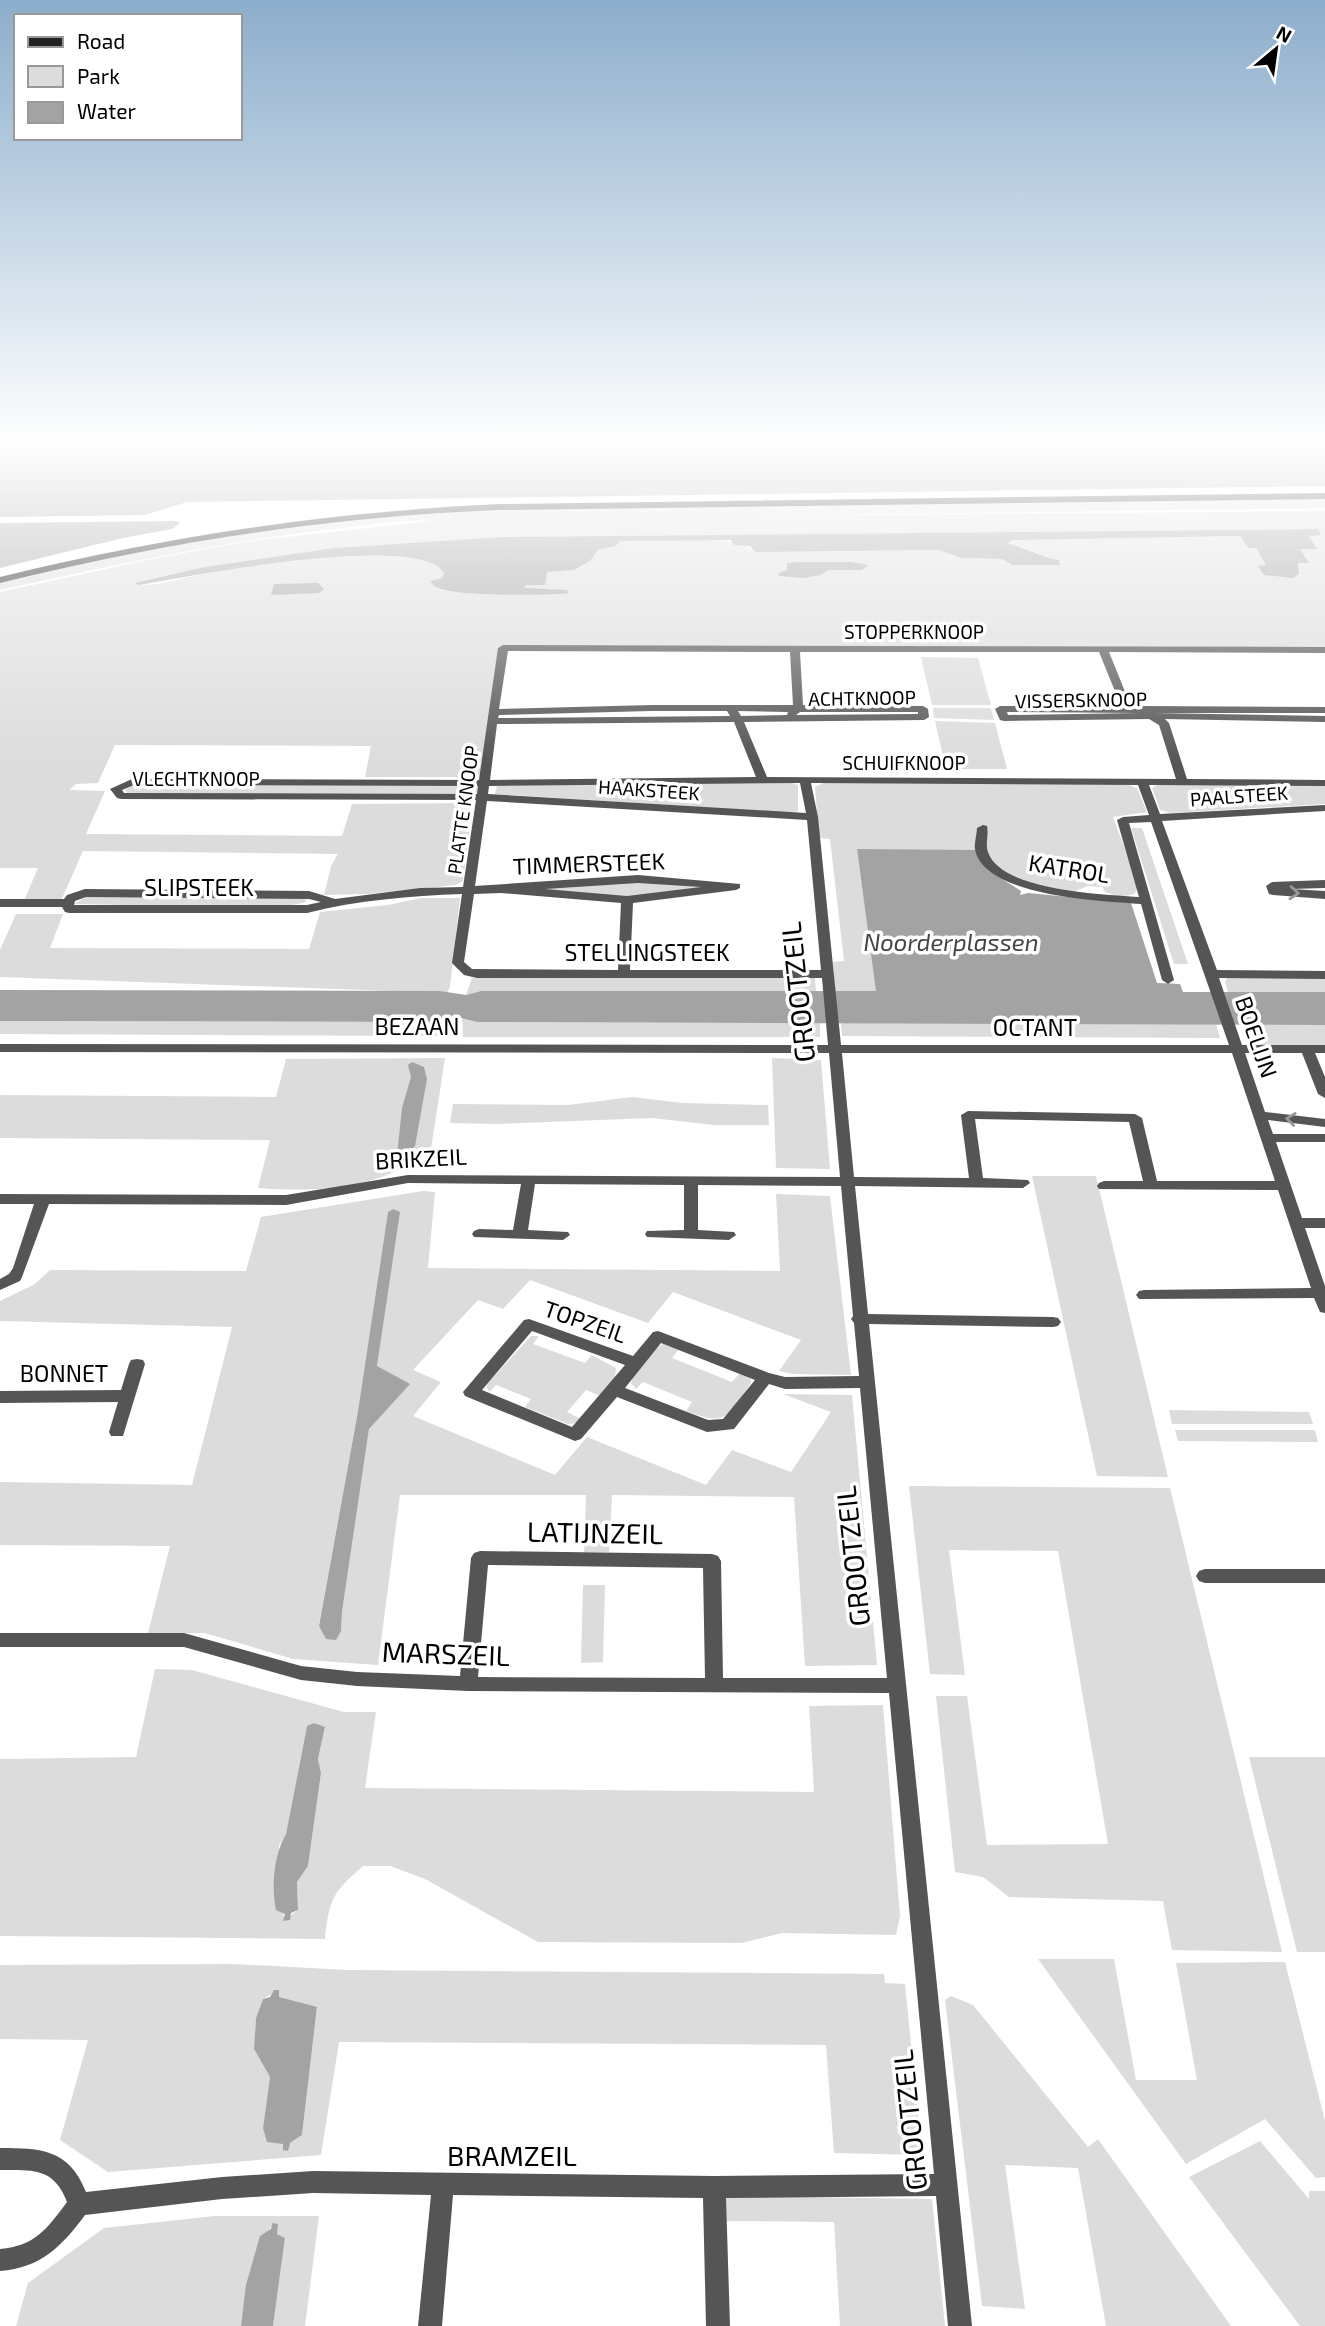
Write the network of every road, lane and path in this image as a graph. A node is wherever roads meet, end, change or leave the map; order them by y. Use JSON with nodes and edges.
{"nodes":[{"id":1,"x":136,"y":549,"type":"edge"},
{"id":2,"x":0,"y":580,"type":"edge"},
{"id":3,"x":503,"y":648,"type":"joint"},
{"id":4,"x":795,"y":649,"type":"junction"},
{"id":5,"x":1103,"y":650,"type":"junction"},
{"id":6,"x":1325,"y":650,"type":"edge"},
{"id":7,"x":798,"y":708,"type":"junction"},
{"id":8,"x":1135,"y":709,"type":"junction"},
{"id":9,"x":1325,"y":710,"type":"edge"},
{"id":10,"x":734,"y":713,"type":"junction"},
{"id":11,"x":493,"y":716,"type":"junction"},
{"id":12,"x":1149,"y":716,"type":"junction"},
{"id":13,"x":787,"y":717,"type":"junction"},
{"id":14,"x":1325,"y":719,"type":"edge"},
{"id":15,"x":764,"y":780,"type":"junction"},
{"id":16,"x":805,"y":780,"type":"junction"},
{"id":17,"x":1142,"y":781,"type":"junction"},
{"id":18,"x":1182,"y":781,"type":"junction"},
{"id":19,"x":483,"y":783,"type":"junction"},
{"id":20,"x":1325,"y":783,"type":"edge"},
{"id":21,"x":483,"y":797,"type":"junction"},
{"id":22,"x":1325,"y":808,"type":"edge"},
{"id":23,"x":811,"y":817,"type":"junction"},
{"id":24,"x":1155,"y":819,"type":"junction"},
{"id":25,"x":983,"y":828,"type":"dead end"},
{"id":26,"x":1325,"y":884,"type":"edge"},
{"id":27,"x":501,"y":889,"type":"junction"},
{"id":28,"x":470,"y":890,"type":"junction"},
{"id":29,"x":1325,"y":895,"type":"edge"},
{"id":30,"x":626,"y":900,"type":"junction"},
{"id":31,"x":1144,"y":901,"type":"junction"},
{"id":32,"x":0,"y":903,"type":"edge"},
{"id":33,"x":468,"y":972,"type":"joint"},
{"id":34,"x":624,"y":975,"type":"junction"},
{"id":35,"x":1325,"y":975,"type":"edge"},
{"id":36,"x":826,"y":978,"type":"junction"},
{"id":37,"x":1213,"y":979,"type":"junction"},
{"id":38,"x":1168,"y":980,"type":"dead end"},
{"id":39,"x":0,"y":1048,"type":"edge"},
{"id":40,"x":834,"y":1049,"type":"junction"},
{"id":41,"x":1236,"y":1049,"type":"junction"},
{"id":42,"x":1307,"y":1049,"type":"junction"},
{"id":43,"x":1325,"y":1049,"type":"edge"},
{"id":44,"x":1325,"y":1094,"type":"edge"},
{"id":45,"x":1258,"y":1115,"type":"junction"},
{"id":46,"x":1325,"y":1123,"type":"edge"},
{"id":47,"x":1266,"y":1138,"type":"junction"},
{"id":48,"x":1325,"y":1138,"type":"edge"},
{"id":49,"x":529,"y":1180,"type":"junction"},
{"id":50,"x":691,"y":1181,"type":"junction"},
{"id":51,"x":846,"y":1181,"type":"junction"},
{"id":52,"x":977,"y":1183,"type":"junction"},
{"id":53,"x":1023,"y":1183,"type":"dead end"},
{"id":54,"x":1283,"y":1185,"type":"junction"},
{"id":55,"x":1104,"y":1186,"type":"dead end"},
{"id":56,"x":1151,"y":1186,"type":"junction"},
{"id":57,"x":0,"y":1199,"type":"edge"},
{"id":58,"x":43,"y":1199,"type":"junction"},
{"id":59,"x":1297,"y":1223,"type":"junction"},
{"id":60,"x":1325,"y":1223,"type":"edge"},
{"id":61,"x":479,"y":1234,"type":"dead end"},
{"id":62,"x":520,"y":1234,"type":"junction"},
{"id":63,"x":652,"y":1234,"type":"dead end"},
{"id":64,"x":691,"y":1235,"type":"junction"},
{"id":65,"x":729,"y":1235,"type":"dead end"},
{"id":66,"x":563,"y":1236,"type":"dead end"},
{"id":67,"x":0,"y":1285,"type":"edge"},
{"id":68,"x":1144,"y":1295,"type":"dead end"},
{"id":69,"x":1322,"y":1301,"type":"edge"},
{"id":70,"x":859,"y":1319,"type":"junction"},
{"id":71,"x":1053,"y":1322,"type":"dead end"},
{"id":72,"x":635,"y":1363,"type":"junction"},
{"id":73,"x":137,"y":1364,"type":"dead end"},
{"id":74,"x":765,"y":1378,"type":"junction"},
{"id":75,"x":865,"y":1382,"type":"junction"},
{"id":76,"x":614,"y":1390,"type":"junction"},
{"id":77,"x":127,"y":1396,"type":"junction"},
{"id":78,"x":0,"y":1397,"type":"edge"},
{"id":79,"x":117,"y":1432,"type":"dead end"},
{"id":80,"x":1205,"y":1576,"type":"dead end"},
{"id":81,"x":1325,"y":1576,"type":"edge"},
{"id":82,"x":0,"y":1640,"type":"edge"},
{"id":83,"x":468,"y":1684,"type":"junction"},
{"id":84,"x":714,"y":1684,"type":"junction"},
{"id":85,"x":896,"y":1685,"type":"junction"},
{"id":86,"x":0,"y":2159,"type":"edge"},
{"id":87,"x":443,"y":2185,"type":"junction"},
{"id":88,"x":946,"y":2185,"type":"junction"},
{"id":89,"x":714,"y":2187,"type":"junction"},
{"id":90,"x":79,"y":2204,"type":"junction"},
{"id":91,"x":0,"y":2260,"type":"edge"},
{"id":92,"x":430,"y":2326,"type":"edge"},
{"id":93,"x":718,"y":2326,"type":"edge"},
{"id":94,"x":960,"y":2326,"type":"edge"}],
"edges":[{"from":1,"to":2,"type":"main road"},
{"from":3,"to":4,"type":"street","name":"STOPPERKNOOP"},
{"from":3,"to":11,"type":"street","name":"PLATTE KNOOP"},
{"from":4,"to":5,"type":"street","name":"STOPPERKNOOP"},
{"from":4,"to":7,"type":"street"},
{"from":5,"to":6,"type":"street","name":"STOPPERKNOOP"},
{"from":5,"to":8,"type":"street"},
{"from":7,"to":10,"type":"street","name":"ACHTKNOOP"},
{"from":7,"to":13,"type":"street"},
{"from":7,"to":13,"type":"street","name":"ACHTKNOOP"},
{"from":8,"to":9,"type":"street","name":"VISSERSKNOOP"},
{"from":8,"to":12,"type":"street"},
{"from":8,"to":12,"type":"street","name":"VISSERSKNOOP"},
{"from":10,"to":11,"type":"street","name":"ACHTKNOOP"},
{"from":10,"to":13,"type":"street","name":"ACHTKNOOP"},
{"from":10,"to":15,"type":"street"},
{"from":11,"to":19,"type":"street","name":"PLATTE KNOOP"},
{"from":12,"to":14,"type":"street","name":"VISSERSKNOOP"},
{"from":12,"to":18,"type":"street"},
{"from":15,"to":16,"type":"street","name":"SCHUIFKNOOP"},
{"from":15,"to":19,"type":"street","name":"SCHUIFKNOOP"},
{"from":16,"to":17,"type":"street","name":"SCHUIFKNOOP"},
{"from":16,"to":23,"type":"street","name":"GROOTZEIL"},
{"from":17,"to":18,"type":"street","name":"SCHUIFKNOOP"},
{"from":17,"to":24,"type":"street","name":"BOELIJN"},
{"from":18,"to":20,"type":"street","name":"SCHUIFKNOOP"},
{"from":19,"to":21,"type":"street","name":"PLATTE KNOOP"},
{"from":19,"to":21,"type":"street","name":"VLECHTKNOOP"},
{"from":21,"to":23,"type":"street","name":"HAAKSTEEK"},
{"from":21,"to":28,"type":"street","name":"PLATTE KNOOP"},
{"from":22,"to":24,"type":"street","name":"PAALSTEEK"},
{"from":23,"to":36,"type":"street","name":"GROOTZEIL"},
{"from":24,"to":31,"type":"street","name":"KATROL"},
{"from":24,"to":37,"type":"street","name":"BOELIJN"},
{"from":25,"to":31,"type":"street","name":"KATROL"},
{"from":26,"to":29,"type":"street","one_way":true},
{"from":27,"to":28,"type":"street","name":"TIMMERSTEEK"},
{"from":27,"to":30,"type":"street","name":"TIMMERSTEEK"},
{"from":27,"to":30,"type":"street","name":"TIMMERSTEEK"},
{"from":28,"to":32,"type":"street","name":"SLIPSTEEK"},
{"from":28,"to":33,"type":"street","name":"PLATTE KNOOP"},
{"from":30,"to":34,"type":"street"},
{"from":31,"to":38,"type":"street","name":"KATROL"},
{"from":33,"to":34,"type":"street","name":"STELLINGSTEEK"},
{"from":34,"to":36,"type":"street","name":"STELLINGSTEEK"},
{"from":35,"to":37,"type":"street"},
{"from":36,"to":40,"type":"street","name":"GROOTZEIL"},
{"from":37,"to":41,"type":"street","name":"BOELIJN"},
{"from":39,"to":40,"type":"street","name":"BEZAAN"},
{"from":40,"to":41,"type":"street","name":"OCTANT"},
{"from":40,"to":51,"type":"street","name":"GROOTZEIL"},
{"from":41,"to":42,"type":"street","name":"OCTANT"},
{"from":41,"to":45,"type":"street","name":"BOELIJN"},
{"from":42,"to":43,"type":"street","name":"OCTANT"},
{"from":42,"to":44,"type":"street"},
{"from":46,"to":45,"type":"street","one_way":true},
{"from":45,"to":47,"type":"street","name":"BOELIJN"},
{"from":47,"to":48,"type":"street"},
{"from":47,"to":54,"type":"street","name":"BOELIJN"},
{"from":49,"to":50,"type":"street","name":"BRIKZEIL"},
{"from":49,"to":58,"type":"street","name":"BRIKZEIL"},
{"from":49,"to":62,"type":"street"},
{"from":50,"to":51,"type":"street","name":"BRIKZEIL"},
{"from":50,"to":64,"type":"street"},
{"from":51,"to":52,"type":"street","name":"BRIKZEIL"},
{"from":51,"to":70,"type":"street","name":"GROOTZEIL"},
{"from":52,"to":53,"type":"street","name":"BRIKZEIL"},
{"from":52,"to":56,"type":"street"},
{"from":54,"to":56,"type":"street"},
{"from":54,"to":59,"type":"street","name":"BOELIJN"},
{"from":55,"to":56,"type":"street"},
{"from":57,"to":58,"type":"street","name":"BRIKZEIL"},
{"from":58,"to":67,"type":"street"},
{"from":59,"to":60,"type":"street"},
{"from":59,"to":69,"type":"street","name":"BOELIJN"},
{"from":61,"to":62,"type":"street"},
{"from":62,"to":66,"type":"street"},
{"from":63,"to":64,"type":"street"},
{"from":64,"to":65,"type":"street"},
{"from":68,"to":69,"type":"street"},
{"from":70,"to":71,"type":"street"},
{"from":70,"to":75,"type":"street","name":"GROOTZEIL"},
{"from":72,"to":74,"type":"street","name":"TOPZEIL"},
{"from":72,"to":76,"type":"street","name":"TOPZEIL"},
{"from":72,"to":76,"type":"street","name":"TOPZEIL"},
{"from":73,"to":77,"type":"street","name":"BONNET"},
{"from":74,"to":75,"type":"street","name":"TOPZEIL"},
{"from":74,"to":76,"type":"street"},
{"from":75,"to":85,"type":"street","name":"GROOTZEIL"},
{"from":77,"to":78,"type":"street","name":"BONNET"},
{"from":77,"to":79,"type":"street","name":"BONNET"},
{"from":80,"to":81,"type":"street"},
{"from":82,"to":83,"type":"street","name":"MARSZEIL"},
{"from":83,"to":84,"type":"street","name":"MARSZEIL"},
{"from":83,"to":84,"type":"street","name":"LATIJNZEIL"},
{"from":84,"to":85,"type":"street","name":"MARSZEIL"},
{"from":85,"to":88,"type":"street","name":"GROOTZEIL"},
{"from":86,"to":90,"type":"street"},
{"from":87,"to":89,"type":"street","name":"BRAMZEIL"},
{"from":87,"to":90,"type":"street","name":"BRAMZEIL"},
{"from":87,"to":92,"type":"street"},
{"from":88,"to":89,"type":"street","name":"BRAMZEIL"},
{"from":88,"to":94,"type":"street","name":"GROOTZEIL"},
{"from":89,"to":93,"type":"street"},
{"from":90,"to":91,"type":"street"}]}
